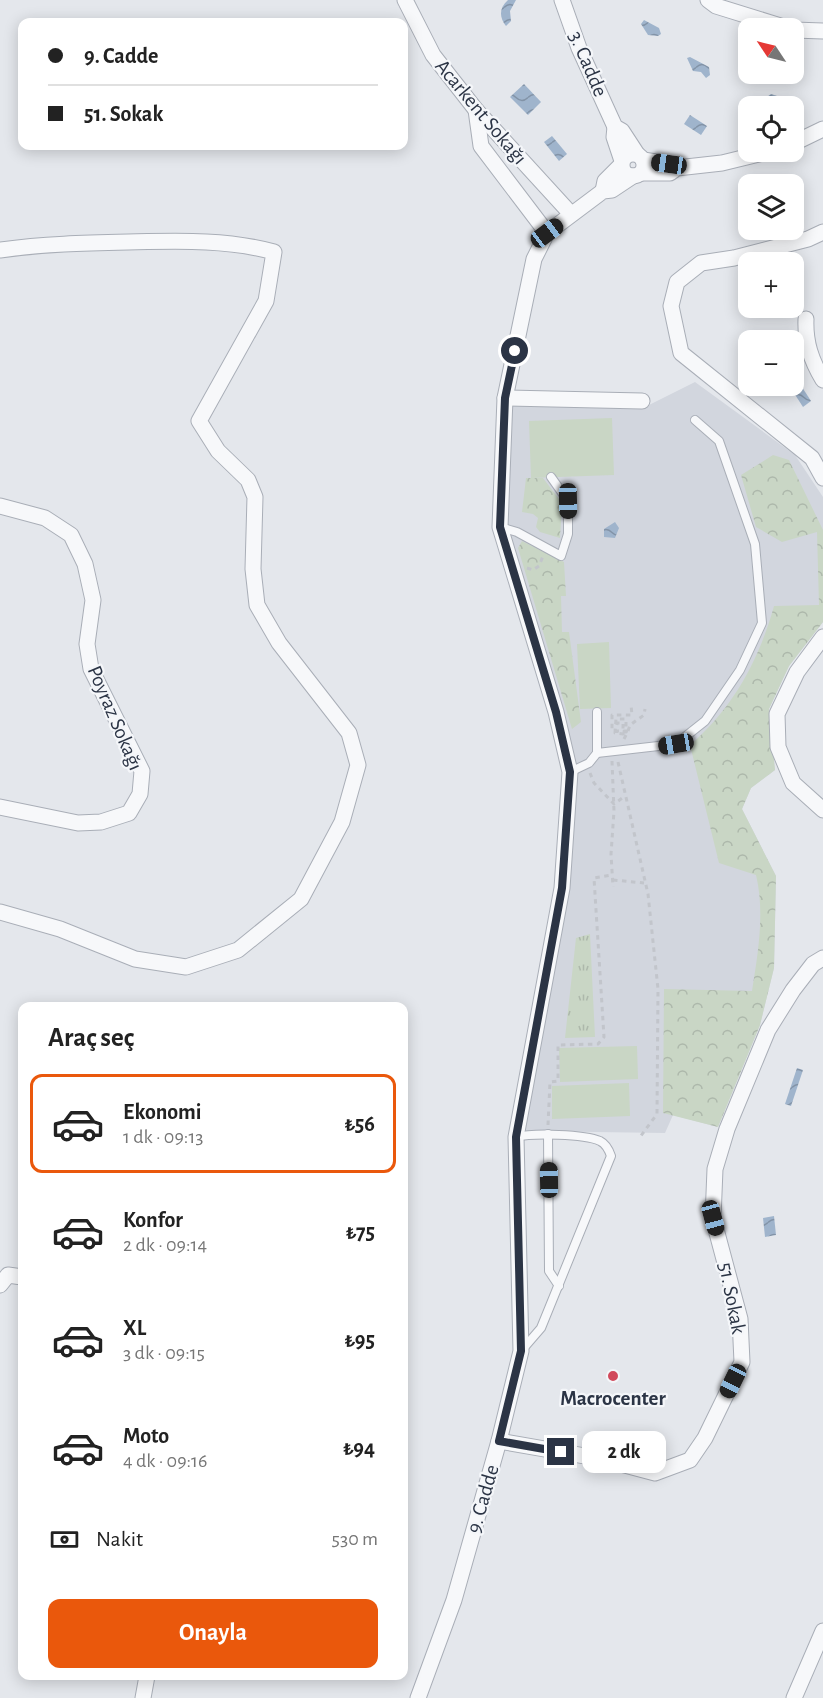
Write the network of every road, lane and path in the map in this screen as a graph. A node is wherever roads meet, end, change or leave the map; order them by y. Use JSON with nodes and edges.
{"nodes":[{"id":1,"x":405,"y":0,"type":"edge"},
{"id":2,"x":562,"y":0,"type":"edge"},
{"id":3,"x":708,"y":0,"type":"edge"},
{"id":4,"x":754,"y":18,"type":"edge"},
{"id":5,"x":804,"y":30,"type":"edge"},
{"id":6,"x":823,"y":31,"type":"edge"},
{"id":7,"x":476,"y":110,"type":"junction"},
{"id":8,"x":615,"y":127,"type":"junction"},
{"id":9,"x":823,"y":129,"type":"edge"},
{"id":10,"x":804,"y":138,"type":"edge"},
{"id":11,"x":738,"y":159,"type":"edge"},
{"id":12,"x":622,"y":163,"type":"junction"},
{"id":13,"x":639,"y":166,"type":"junction"},
{"id":14,"x":603,"y":191,"type":"junction"},
{"id":15,"x":571,"y":214,"type":"junction"},
{"id":16,"x":823,"y":232,"type":"edge"},
{"id":17,"x":547,"y":233,"type":"junction"},
{"id":18,"x":0,"y":250,"type":"edge"},
{"id":19,"x":806,"y":319,"type":"dead end"},
{"id":20,"x":823,"y":380,"type":"edge"},
{"id":21,"x":505,"y":398,"type":"junction"},
{"id":22,"x":642,"y":401,"type":"dead end"},
{"id":23,"x":694,"y":420,"type":"dead end"},
{"id":24,"x":550,"y":477,"type":"dead end"},
{"id":25,"x":823,"y":478,"type":"edge"},
{"id":26,"x":0,"y":506,"type":"edge"},
{"id":27,"x":500,"y":527,"type":"junction"},
{"id":28,"x":546,"y":548,"type":"junction"},
{"id":29,"x":524,"y":568,"type":"dead end"},
{"id":30,"x":823,"y":637,"type":"edge"},
{"id":31,"x":631,"y":705,"type":"dead end"},
{"id":32,"x":645,"y":709,"type":"dead end"},
{"id":33,"x":597,"y":712,"type":"dead end"},
{"id":34,"x":615,"y":750,"type":"junction"},
{"id":35,"x":597,"y":753,"type":"junction"},
{"id":36,"x":589,"y":763,"type":"junction"},
{"id":37,"x":570,"y":772,"type":"junction"},
{"id":38,"x":625,"y":796,"type":"junction"},
{"id":39,"x":614,"y":804,"type":"junction"},
{"id":40,"x":0,"y":807,"type":"edge"},
{"id":41,"x":823,"y":810,"type":"edge"},
{"id":42,"x":612,"y":874,"type":"junction"},
{"id":43,"x":613,"y":880,"type":"junction"},
{"id":44,"x":644,"y":884,"type":"junction"},
{"id":45,"x":614,"y":887,"type":"dead end"},
{"id":46,"x":0,"y":912,"type":"edge"},
{"id":47,"x":823,"y":958,"type":"edge"},
{"id":48,"x":548,"y":1134,"type":"junction"},
{"id":49,"x":516,"y":1137,"type":"junction"},
{"id":50,"x":640,"y":1137,"type":"dead end"},
{"id":51,"x":559,"y":1286,"type":"junction"},
{"id":52,"x":521,"y":1351,"type":"junction"},
{"id":53,"x":499,"y":1441,"type":"junction"},
{"id":54,"x":823,"y":1630,"type":"edge"},
{"id":55,"x":146,"y":1680,"type":"edge"},
{"id":56,"x":143,"y":1698,"type":"edge"},
{"id":57,"x":418,"y":1698,"type":"edge"},
{"id":58,"x":794,"y":1698,"type":"edge"}],
"edges":[{"from":1,"to":7,"type":"street","name":"Acarkent Sokağı"},
{"from":2,"to":8,"type":"street","name":"3. Cadde"},
{"from":3,"to":4,"type":"street"},
{"from":5,"to":6,"type":"street"},
{"from":7,"to":15,"type":"street","name":"Acarkent Sokağı"},
{"from":7,"to":17,"type":"street"},
{"from":8,"to":12,"type":"street"},
{"from":8,"to":13,"type":"street"},
{"from":9,"to":10,"type":"street"},
{"from":11,"to":13,"type":"street"},
{"from":12,"to":13,"type":"street"},
{"from":12,"to":14,"type":"street"},
{"from":13,"to":14,"type":"street"},
{"from":14,"to":15,"type":"street","name":"9. Cadde"},
{"from":15,"to":17,"type":"street","name":"9. Cadde"},
{"from":16,"to":25,"type":"street"},
{"from":17,"to":21,"type":"street","name":"9. Cadde"},
{"from":18,"to":46,"type":"street"},
{"from":19,"to":20,"type":"street"},
{"from":21,"to":22,"type":"street"},
{"from":21,"to":27,"type":"street","name":"9. Cadde"},
{"from":23,"to":34,"type":"lane"},
{"from":24,"to":28,"type":"lane"},
{"from":26,"to":40,"type":"street","name":"Poyraz Sokağı"},
{"from":27,"to":28,"type":"lane"},
{"from":27,"to":37,"type":"street","name":"9. Cadde"},
{"from":28,"to":29,"type":"path"},
{"from":30,"to":41,"type":"street"},
{"from":31,"to":32,"type":"path"},
{"from":33,"to":35,"type":"lane"},
{"from":34,"to":35,"type":"lane"},
{"from":34,"to":38,"type":"path"},
{"from":34,"to":39,"type":"path"},
{"from":35,"to":36,"type":"lane"},
{"from":36,"to":37,"type":"lane"},
{"from":36,"to":39,"type":"path"},
{"from":37,"to":49,"type":"street","name":"9. Cadde"},
{"from":38,"to":39,"type":"path"},
{"from":38,"to":44,"type":"path"},
{"from":39,"to":42,"type":"path"},
{"from":42,"to":43,"type":"path"},
{"from":42,"to":48,"type":"path"},
{"from":43,"to":44,"type":"path"},
{"from":43,"to":45,"type":"path"},
{"from":44,"to":50,"type":"path"},
{"from":47,"to":53,"type":"street","name":"51. Sokak"},
{"from":48,"to":49,"type":"lane"},
{"from":48,"to":51,"type":"lane"},
{"from":48,"to":51,"type":"lane"},
{"from":49,"to":52,"type":"street","name":"9. Cadde"},
{"from":51,"to":52,"type":"lane"},
{"from":52,"to":53,"type":"street","name":"9. Cadde"},
{"from":53,"to":57,"type":"street","name":"9. Cadde"},
{"from":54,"to":58,"type":"street"},
{"from":55,"to":56,"type":"street"}]}
